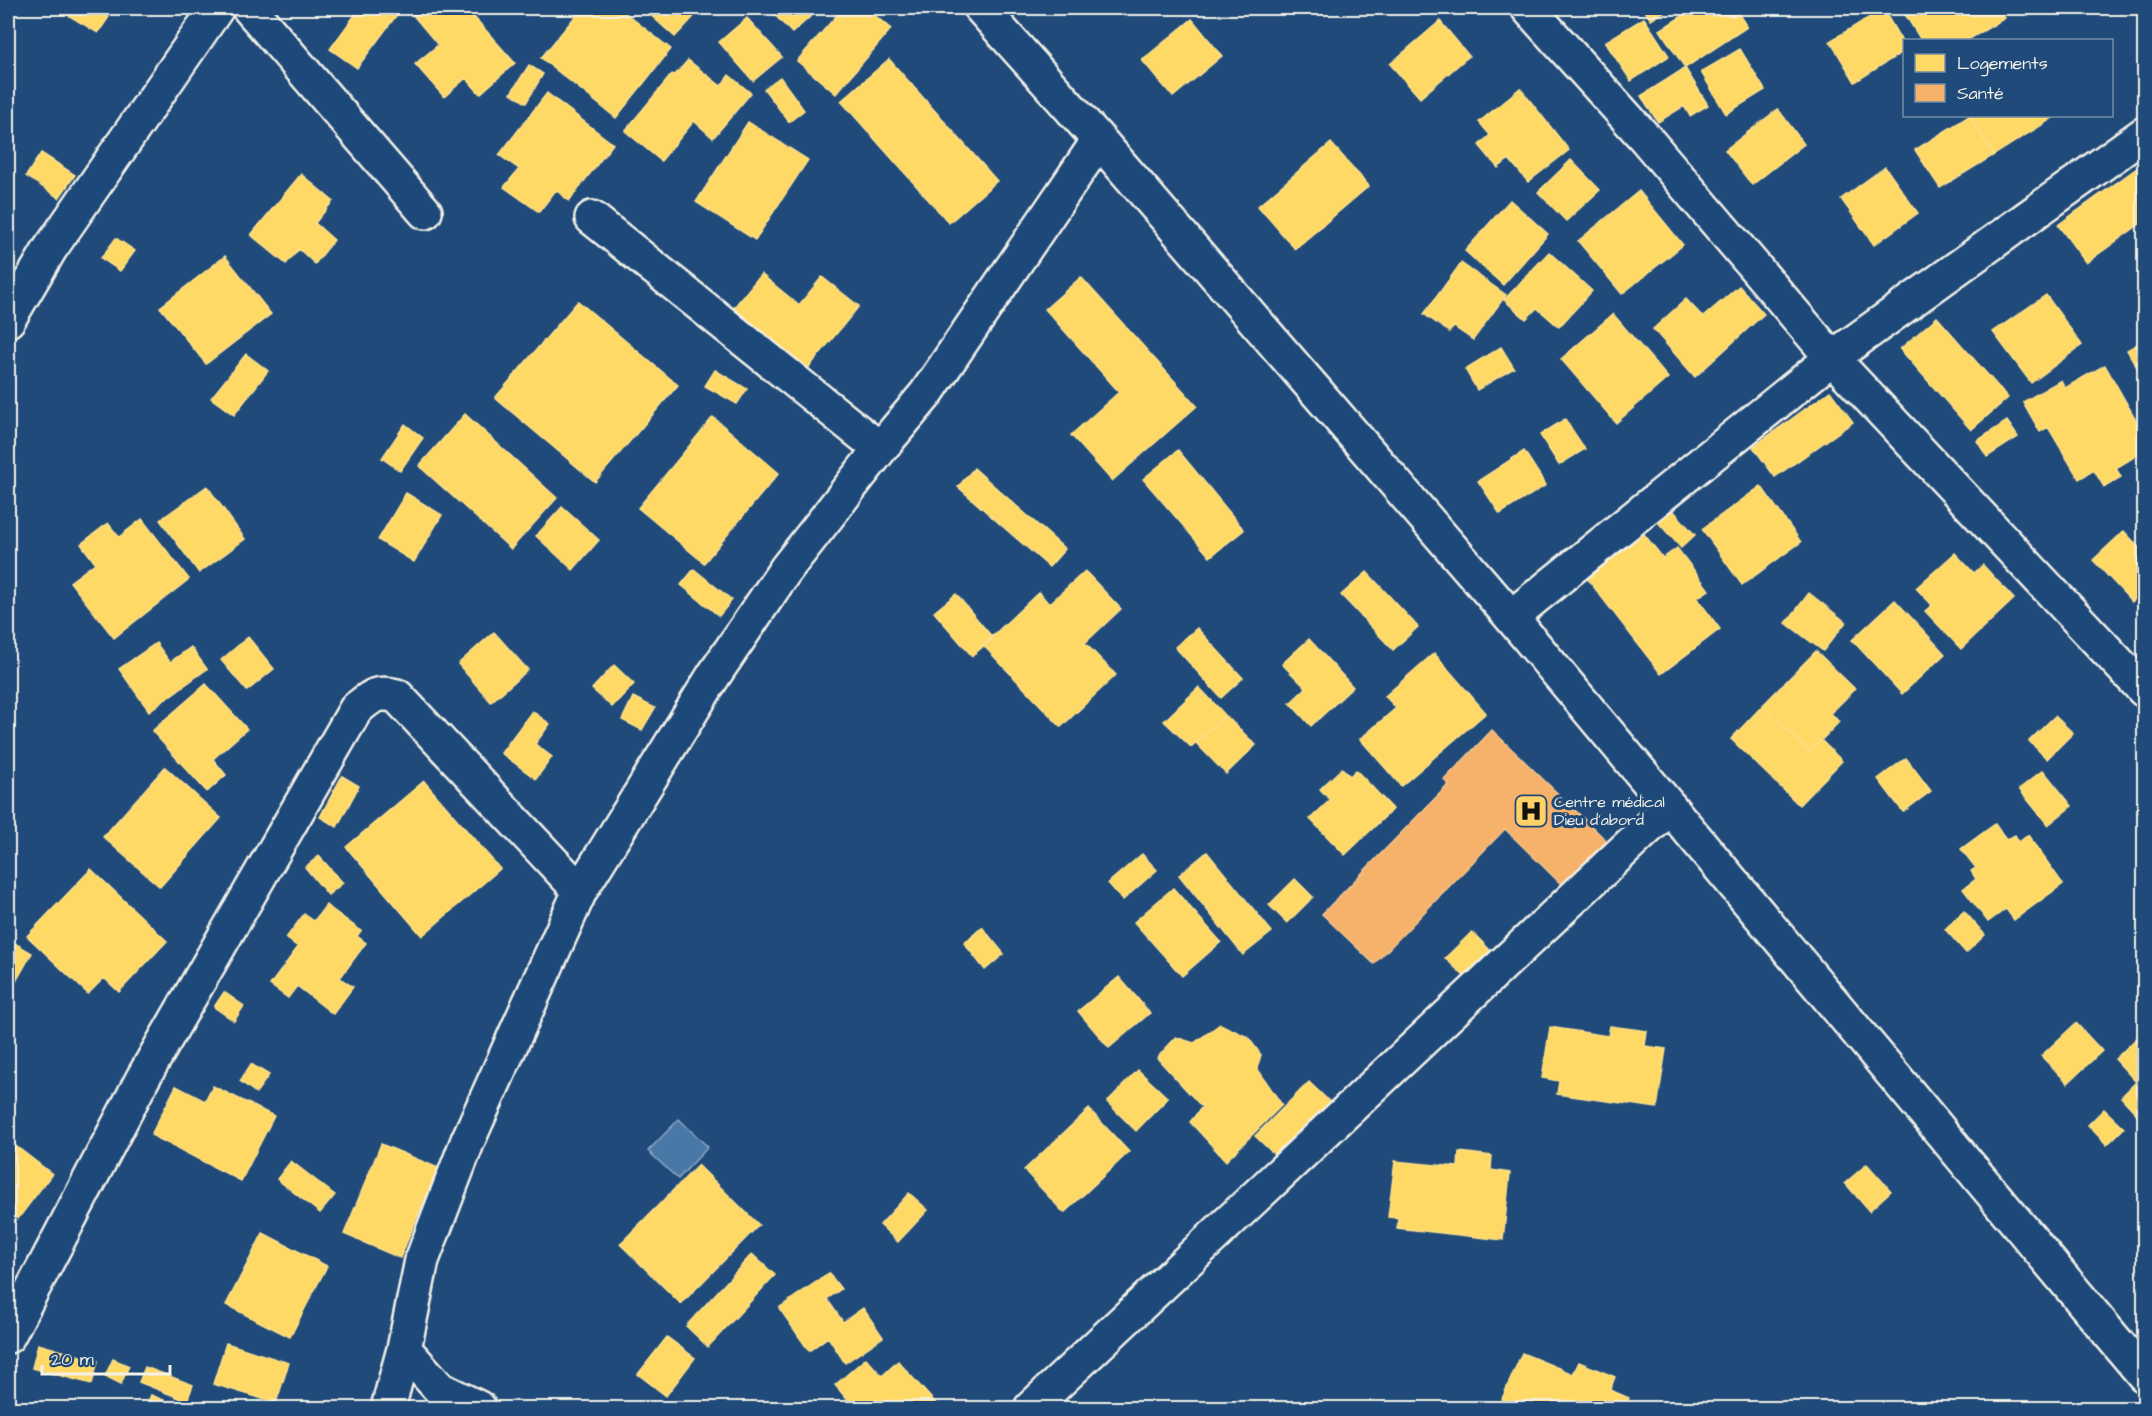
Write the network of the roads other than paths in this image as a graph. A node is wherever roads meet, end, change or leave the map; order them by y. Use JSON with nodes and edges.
{"nodes":[{"id":1,"x":217,"y":8,"type":"edge"},
{"id":2,"x":249,"y":8,"type":"edge"},
{"id":3,"x":981,"y":8,"type":"edge"},
{"id":4,"x":1528,"y":8,"type":"edge"},
{"id":5,"x":2145,"y":134,"type":"edge"},
{"id":6,"x":1099,"y":140,"type":"junction"},
{"id":7,"x":424,"y":212,"type":"dead end"},
{"id":8,"x":592,"y":218,"type":"dead end"},
{"id":9,"x":8,"y":320,"type":"edge"},
{"id":10,"x":1832,"y":358,"type":"junction"},
{"id":11,"x":880,"y":449,"type":"junction"},
{"id":12,"x":1511,"y":617,"type":"junction"},
{"id":13,"x":2145,"y":690,"type":"edge"},
{"id":14,"x":1670,"y":807,"type":"junction"},
{"id":15,"x":580,"y":891,"type":"junction"},
{"id":16,"x":8,"y":1335,"type":"edge"},
{"id":17,"x":404,"y":1348,"type":"junction"},
{"id":18,"x":2145,"y":1375,"type":"edge"},
{"id":19,"x":388,"y":1408,"type":"edge"},
{"id":20,"x":479,"y":1408,"type":"edge"},
{"id":21,"x":1031,"y":1408,"type":"edge"}],
"edges":[{"from":1,"to":9,"type":"street"},
{"from":2,"to":7,"type":"street"},
{"from":3,"to":6,"type":"street"},
{"from":4,"to":10,"type":"street"},
{"from":5,"to":10,"type":"street"},
{"from":6,"to":11,"type":"street"},
{"from":6,"to":12,"type":"street"},
{"from":8,"to":11,"type":"street"},
{"from":10,"to":12,"type":"street"},
{"from":10,"to":13,"type":"street"},
{"from":11,"to":15,"type":"street"},
{"from":12,"to":14,"type":"street"},
{"from":14,"to":18,"type":"street"},
{"from":14,"to":21,"type":"street"},
{"from":15,"to":16,"type":"street"},
{"from":15,"to":17,"type":"street"},
{"from":17,"to":19,"type":"street"},
{"from":17,"to":20,"type":"street"}]}
